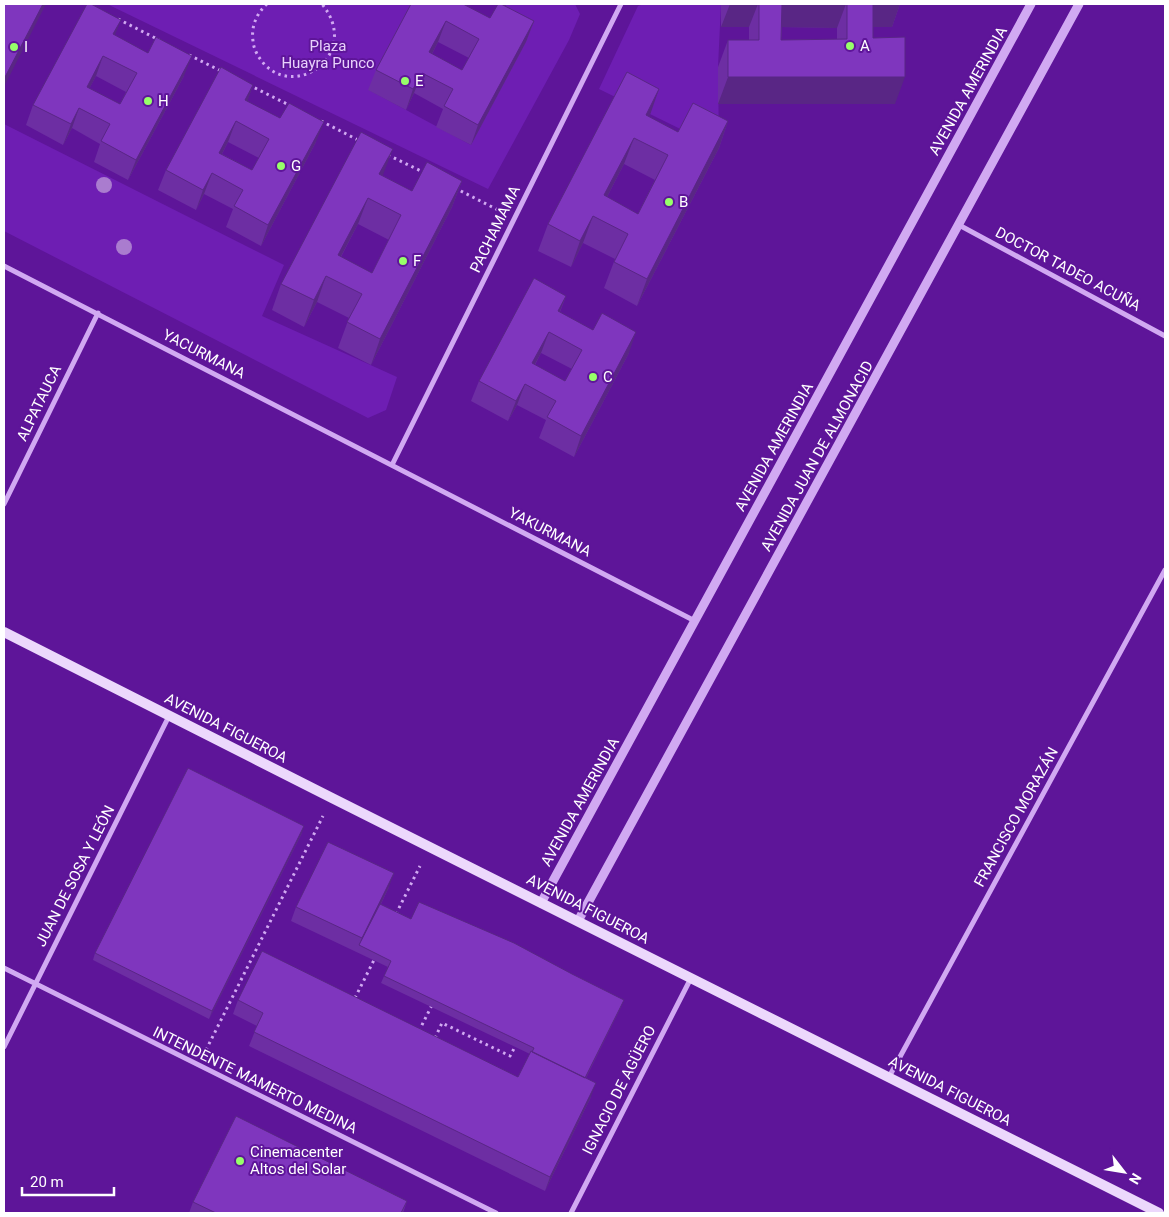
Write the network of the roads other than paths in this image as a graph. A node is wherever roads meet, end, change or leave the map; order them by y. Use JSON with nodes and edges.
{"nodes":[{"id":1,"x":621,"y":4,"type":"edge"},
{"id":2,"x":1031,"y":4,"type":"edge"},
{"id":3,"x":1079,"y":4,"type":"edge"},
{"id":4,"x":959,"y":225,"type":"junction"},
{"id":5,"x":4,"y":266,"type":"edge"},
{"id":6,"x":98,"y":313,"type":"junction"},
{"id":7,"x":1165,"y":336,"type":"edge"},
{"id":8,"x":392,"y":465,"type":"junction"},
{"id":9,"x":4,"y":504,"type":"edge"},
{"id":10,"x":1165,"y":570,"type":"edge"},
{"id":11,"x":695,"y":621,"type":"junction"},
{"id":12,"x":4,"y":632,"type":"edge"},
{"id":13,"x":169,"y":716,"type":"junction"},
{"id":14,"x":541,"y":903,"type":"junction"},
{"id":15,"x":578,"y":921,"type":"junction"},
{"id":16,"x":4,"y":968,"type":"edge"},
{"id":17,"x":691,"y":978,"type":"junction"},
{"id":18,"x":35,"y":984,"type":"junction"},
{"id":19,"x":4,"y":1047,"type":"edge"},
{"id":20,"x":889,"y":1077,"type":"junction"},
{"id":21,"x":496,"y":1213,"type":"edge"},
{"id":22,"x":571,"y":1213,"type":"edge"},
{"id":23,"x":1159,"y":1213,"type":"edge"}],
"edges":[{"from":1,"to":8,"type":"street","name":"PACHAMAMA"},
{"from":2,"to":11,"type":"street","name":"AVENIDA AMERINDIA"},
{"from":3,"to":4,"type":"street","name":"AVENIDA JUAN DE ALMONACID"},
{"from":4,"to":7,"type":"street","name":"DOCTOR TADEO ACUÑA"},
{"from":4,"to":15,"type":"street","name":"AVENIDA JUAN DE ALMONACID"},
{"from":5,"to":6,"type":"street","name":"YACURMANA"},
{"from":6,"to":8,"type":"street","name":"YACURMANA"},
{"from":6,"to":9,"type":"street","name":"ALPATAUCA"},
{"from":8,"to":11,"type":"street","name":"YAKURMANA"},
{"from":10,"to":20,"type":"street","name":"FRANCISCO MORAZÁN"},
{"from":11,"to":14,"type":"street","name":"AVENIDA AMERINDIA"},
{"from":12,"to":13,"type":"main road","name":"AVENIDA FIGUEROA"},
{"from":13,"to":14,"type":"main road","name":"AVENIDA FIGUEROA"},
{"from":13,"to":18,"type":"street","name":"JUAN DE SOSA Y LEÓN"},
{"from":14,"to":15,"type":"main road","name":"AVENIDA FIGUEROA"},
{"from":15,"to":17,"type":"main road","name":"AVENIDA FIGUEROA"},
{"from":16,"to":18,"type":"street","name":"INTENDENTE MAMERTO MEDINA"},
{"from":17,"to":20,"type":"main road","name":"AVENIDA FIGUEROA"},
{"from":17,"to":22,"type":"street","name":"IGNACIO DE AGÜERO"},
{"from":18,"to":19,"type":"street","name":"JUAN DE SOSA Y LEÓN"},
{"from":18,"to":21,"type":"street","name":"INTENDENTE MAMERTO MEDINA"},
{"from":20,"to":23,"type":"main road","name":"AVENIDA FIGUEROA"}]}
